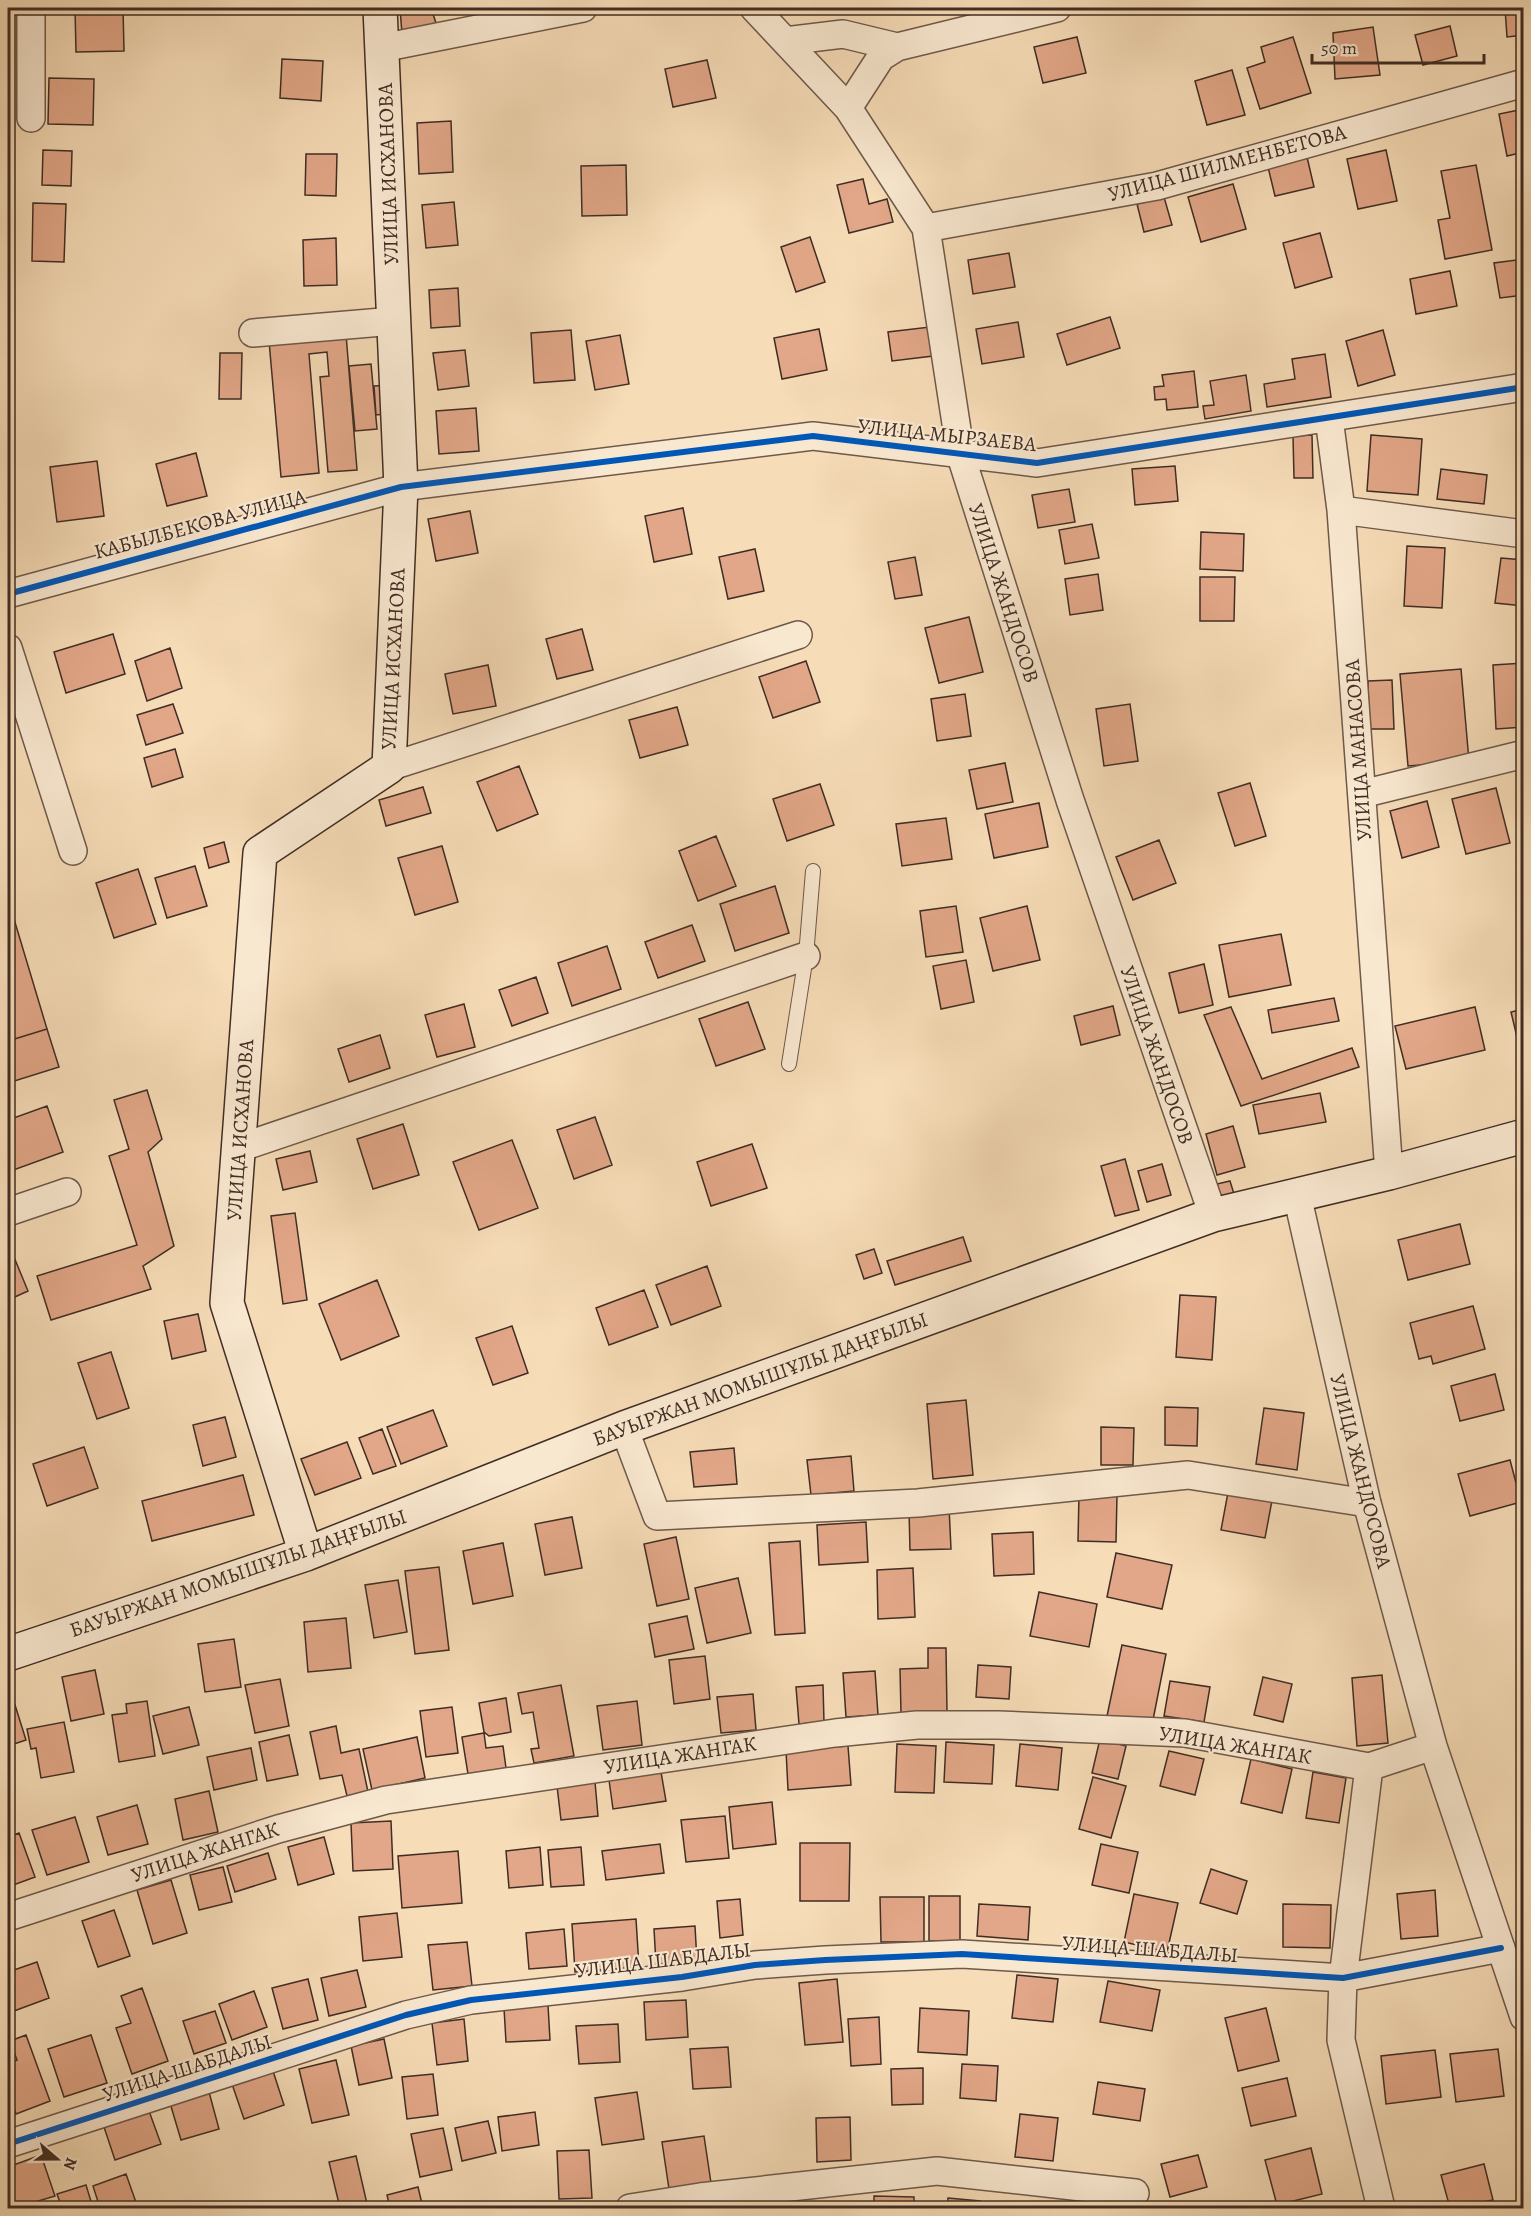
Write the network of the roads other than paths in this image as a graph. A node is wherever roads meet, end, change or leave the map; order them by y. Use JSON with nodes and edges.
{"nodes":[{"id":1,"x":31,"y":8,"type":"edge"},
{"id":2,"x":380,"y":8,"type":"edge"},
{"id":3,"x":583,"y":8,"type":"edge"},
{"id":4,"x":754,"y":8,"type":"edge"},
{"id":5,"x":1057,"y":8,"type":"edge"},
{"id":6,"x":785,"y":41,"type":"junction"},
{"id":7,"x":897,"y":47,"type":"junction"},
{"id":8,"x":382,"y":48,"type":"junction"},
{"id":9,"x":1524,"y":83,"type":"edge"},
{"id":10,"x":848,"y":108,"type":"junction"},
{"id":11,"x":31,"y":118,"type":"dead end"},
{"id":12,"x":926,"y":228,"type":"junction"},
{"id":13,"x":394,"y":321,"type":"junction"},
{"id":14,"x":253,"y":333,"type":"dead end"},
{"id":15,"x":1524,"y":387,"type":"edge"},
{"id":16,"x":1329,"y":418,"type":"junction"},
{"id":17,"x":961,"y":456,"type":"junction"},
{"id":18,"x":401,"y":487,"type":"junction"},
{"id":19,"x":1341,"y":510,"type":"junction"},
{"id":20,"x":1524,"y":534,"type":"edge"},
{"id":21,"x":8,"y":594,"type":"edge"},
{"id":22,"x":798,"y":635,"type":"dead end"},
{"id":23,"x":8,"y":648,"type":"edge"},
{"id":24,"x":1524,"y":754,"type":"edge"},
{"id":25,"x":389,"y":767,"type":"junction"},
{"id":26,"x":1362,"y":794,"type":"junction"},
{"id":27,"x":73,"y":851,"type":"dead end"},
{"id":28,"x":813,"y":871,"type":"dead end"},
{"id":29,"x":806,"y":956,"type":"junction"},
{"id":30,"x":789,"y":1064,"type":"dead end"},
{"id":31,"x":1524,"y":1136,"type":"edge"},
{"id":32,"x":239,"y":1148,"type":"junction"},
{"id":33,"x":1389,"y":1173,"type":"junction"},
{"id":34,"x":67,"y":1192,"type":"dead end"},
{"id":35,"x":1297,"y":1194,"type":"junction"},
{"id":36,"x":8,"y":1212,"type":"edge"},
{"id":37,"x":1213,"y":1215,"type":"junction"},
{"id":38,"x":624,"y":1428,"type":"junction"},
{"id":39,"x":1367,"y":1503,"type":"junction"},
{"id":40,"x":306,"y":1554,"type":"junction"},
{"id":41,"x":8,"y":1654,"type":"edge"},
{"id":42,"x":1433,"y":1746,"type":"junction"},
{"id":43,"x":1369,"y":1767,"type":"junction"},
{"id":44,"x":8,"y":1917,"type":"edge"},
{"id":45,"x":1501,"y":1948,"type":"junction"},
{"id":46,"x":1343,"y":1978,"type":"junction"},
{"id":47,"x":1524,"y":2017,"type":"edge"},
{"id":48,"x":8,"y":2144,"type":"edge"},
{"id":49,"x":1135,"y":2193,"type":"dead end"},
{"id":50,"x":630,"y":2208,"type":"edge"},
{"id":51,"x":1380,"y":2208,"type":"edge"}],
"edges":[{"from":1,"to":11,"type":"street"},
{"from":2,"to":8,"type":"main road","name":"УЛИЦА ИСХАНОВА"},
{"from":3,"to":8,"type":"street"},
{"from":4,"to":6,"type":"street","name":"УЛИЦА ЖАНДОСОВ"},
{"from":5,"to":7,"type":"street"},
{"from":6,"to":7,"type":"street"},
{"from":6,"to":10,"type":"street","name":"УЛИЦА ЖАНДОСОВ"},
{"from":7,"to":10,"type":"street"},
{"from":8,"to":13,"type":"main road","name":"УЛИЦА ИСХАНОВА"},
{"from":9,"to":12,"type":"street","name":"УЛИЦА ШИЛМЕНБЕТОВА"},
{"from":10,"to":12,"type":"street","name":"УЛИЦА ЖАНДОСОВ"},
{"from":12,"to":17,"type":"street","name":"УЛИЦА ЖАНДОСОВ"},
{"from":13,"to":14,"type":"street"},
{"from":13,"to":18,"type":"main road","name":"УЛИЦА ИСХАНОВА"},
{"from":15,"to":16,"type":"street","name":"УЛИЦА МЫРЗАЕВА"},
{"from":16,"to":17,"type":"street","name":"УЛИЦА МЫРЗАЕВА"},
{"from":16,"to":19,"type":"street","name":"УЛИЦА МАНАСОВА"},
{"from":17,"to":18,"type":"street","name":"УЛИЦА МЫРЗАЕВА"},
{"from":17,"to":37,"type":"street","name":"УЛИЦА ЖАНДОСОВ"},
{"from":18,"to":21,"type":"street","name":"КАБЫЛБЕКОВА УЛИЦА"},
{"from":18,"to":25,"type":"main road","name":"УЛИЦА ИСХАНОВА"},
{"from":19,"to":20,"type":"street"},
{"from":19,"to":26,"type":"street","name":"УЛИЦА МАНАСОВА"},
{"from":22,"to":25,"type":"street"},
{"from":23,"to":27,"type":"street"},
{"from":24,"to":26,"type":"street"},
{"from":25,"to":32,"type":"main road","name":"УЛИЦА ИСХАНОВА"},
{"from":26,"to":33,"type":"street","name":"УЛИЦА МАНАСОВА"},
{"from":28,"to":29,"type":"lane"},
{"from":29,"to":30,"type":"lane"},
{"from":29,"to":32,"type":"street"},
{"from":31,"to":33,"type":"main road","name":"БАУЫРЖАН МОМЫШҰЛЫ ДАҢҒЫЛЫ"},
{"from":32,"to":40,"type":"main road","name":"УЛИЦА ИСХАНОВА"},
{"from":33,"to":35,"type":"main road","name":"БАУЫРЖАН МОМЫШҰЛЫ ДАҢҒЫЛЫ"},
{"from":34,"to":36,"type":"street"},
{"from":35,"to":37,"type":"main road","name":"БАУЫРЖАН МОМЫШҰЛЫ ДАҢҒЫЛЫ"},
{"from":35,"to":39,"type":"street","name":"УЛИЦА ЖАНДОСОВА"},
{"from":37,"to":38,"type":"main road","name":"БАУЫРЖАН МОМЫШҰЛЫ ДАҢҒЫЛЫ"},
{"from":38,"to":39,"type":"street"},
{"from":38,"to":40,"type":"main road","name":"БАУЫРЖАН МОМЫШҰЛЫ ДАҢҒЫЛЫ"},
{"from":39,"to":42,"type":"street","name":"УЛИЦА ЖАНДОСОВА"},
{"from":40,"to":41,"type":"main road","name":"БАУЫРЖАН МОМЫШҰЛЫ ДАҢҒЫЛЫ"},
{"from":42,"to":43,"type":"street"},
{"from":42,"to":45,"type":"street","name":"УЛИЦА ЖАНДОСОВА"},
{"from":43,"to":44,"type":"street","name":"УЛИЦА ЖАНГАК"},
{"from":43,"to":46,"type":"street"},
{"from":45,"to":46,"type":"street","name":"УЛИЦА ШАБДАЛЫ"},
{"from":45,"to":47,"type":"street","name":"УЛИЦА ЖАНДОСОВА"},
{"from":46,"to":48,"type":"street","name":"УЛИЦА ШАБДАЛЫ"},
{"from":46,"to":51,"type":"street"},
{"from":49,"to":50,"type":"street"}]}
